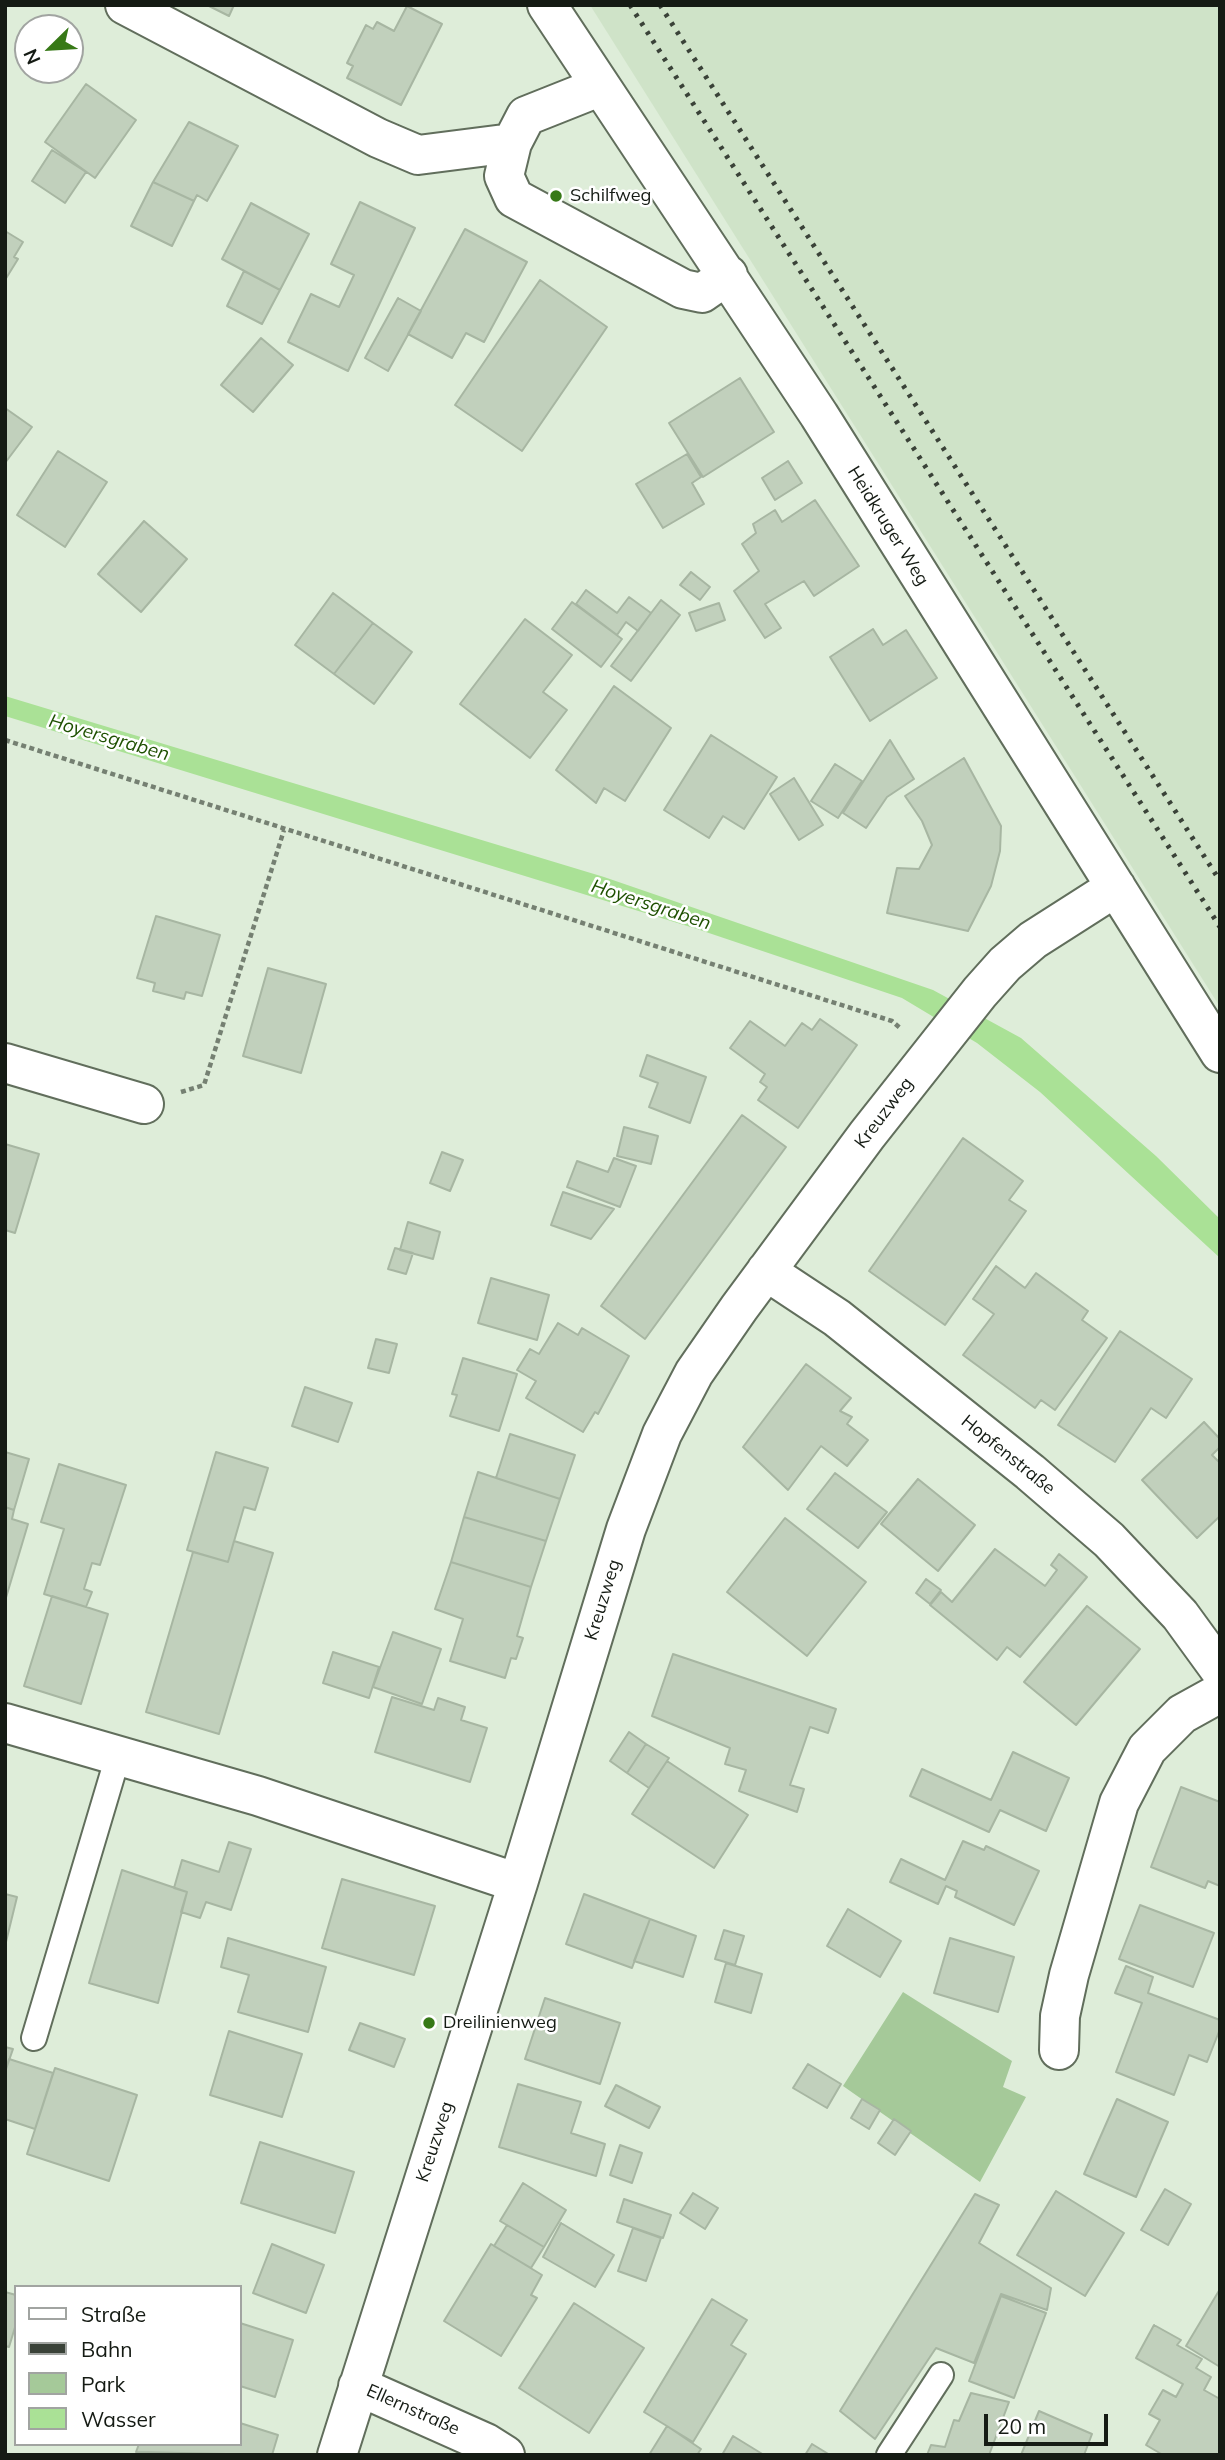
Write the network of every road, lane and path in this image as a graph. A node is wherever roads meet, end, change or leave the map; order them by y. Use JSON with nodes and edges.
{"nodes":[{"id":1,"x":125,"y":5,"type":"edge"},
{"id":2,"x":547,"y":5,"type":"edge"},
{"id":3,"x":599,"y":87,"type":"junction"},
{"id":4,"x":512,"y":143,"type":"junction"},
{"id":5,"x":727,"y":275,"type":"junction"},
{"id":6,"x":5,"y":740,"type":"edge"},
{"id":7,"x":284,"y":830,"type":"junction"},
{"id":8,"x":1116,"y":887,"type":"junction"},
{"id":9,"x":933,"y":1048,"type":"junction"},
{"id":10,"x":1220,"y":1053,"type":"edge"},
{"id":11,"x":5,"y":1063,"type":"edge"},
{"id":12,"x":144,"y":1104,"type":"joint"},
{"id":13,"x":766,"y":1271,"type":"junction"},
{"id":14,"x":1220,"y":1670,"type":"edge"},
{"id":15,"x":1220,"y":1693,"type":"edge"},
{"id":16,"x":5,"y":1723,"type":"edge"},
{"id":17,"x":118,"y":1756,"type":"junction"},
{"id":18,"x":518,"y":1883,"type":"junction"},
{"id":19,"x":34,"y":2038,"type":"dead end"},
{"id":20,"x":1059,"y":2050,"type":"dead end"},
{"id":21,"x":941,"y":2375,"type":"dead end"},
{"id":22,"x":358,"y":2386,"type":"junction"},
{"id":23,"x":337,"y":2455,"type":"edge"},
{"id":24,"x":505,"y":2455,"type":"edge"},
{"id":25,"x":889,"y":2455,"type":"edge"}],
"edges":[{"from":1,"to":4,"type":"street"},
{"from":2,"to":3,"type":"street","name":"Heidkruger Weg"},
{"from":3,"to":4,"type":"street"},
{"from":3,"to":5,"type":"street","name":"Heidkruger Weg"},
{"from":4,"to":5,"type":"street"},
{"from":5,"to":8,"type":"street","name":"Heidkruger Weg"},
{"from":6,"to":7,"type":"path"},
{"from":7,"to":9,"type":"path"},
{"from":7,"to":12,"type":"path"},
{"from":8,"to":9,"type":"street","name":"Kreuzweg"},
{"from":8,"to":10,"type":"street","name":"Heidkruger Weg"},
{"from":9,"to":13,"type":"street","name":"Kreuzweg"},
{"from":11,"to":12,"type":"street"},
{"from":13,"to":14,"type":"street","name":"Hopfenstraße"},
{"from":13,"to":18,"type":"street","name":"Kreuzweg"},
{"from":15,"to":20,"type":"street"},
{"from":16,"to":17,"type":"street"},
{"from":17,"to":18,"type":"street"},
{"from":17,"to":19,"type":"lane"},
{"from":18,"to":22,"type":"street","name":"Kreuzweg"},
{"from":21,"to":25,"type":"lane"},
{"from":22,"to":23,"type":"street","name":"Kreuzweg"},
{"from":22,"to":24,"type":"street","name":"Ellernstraße"}]}
